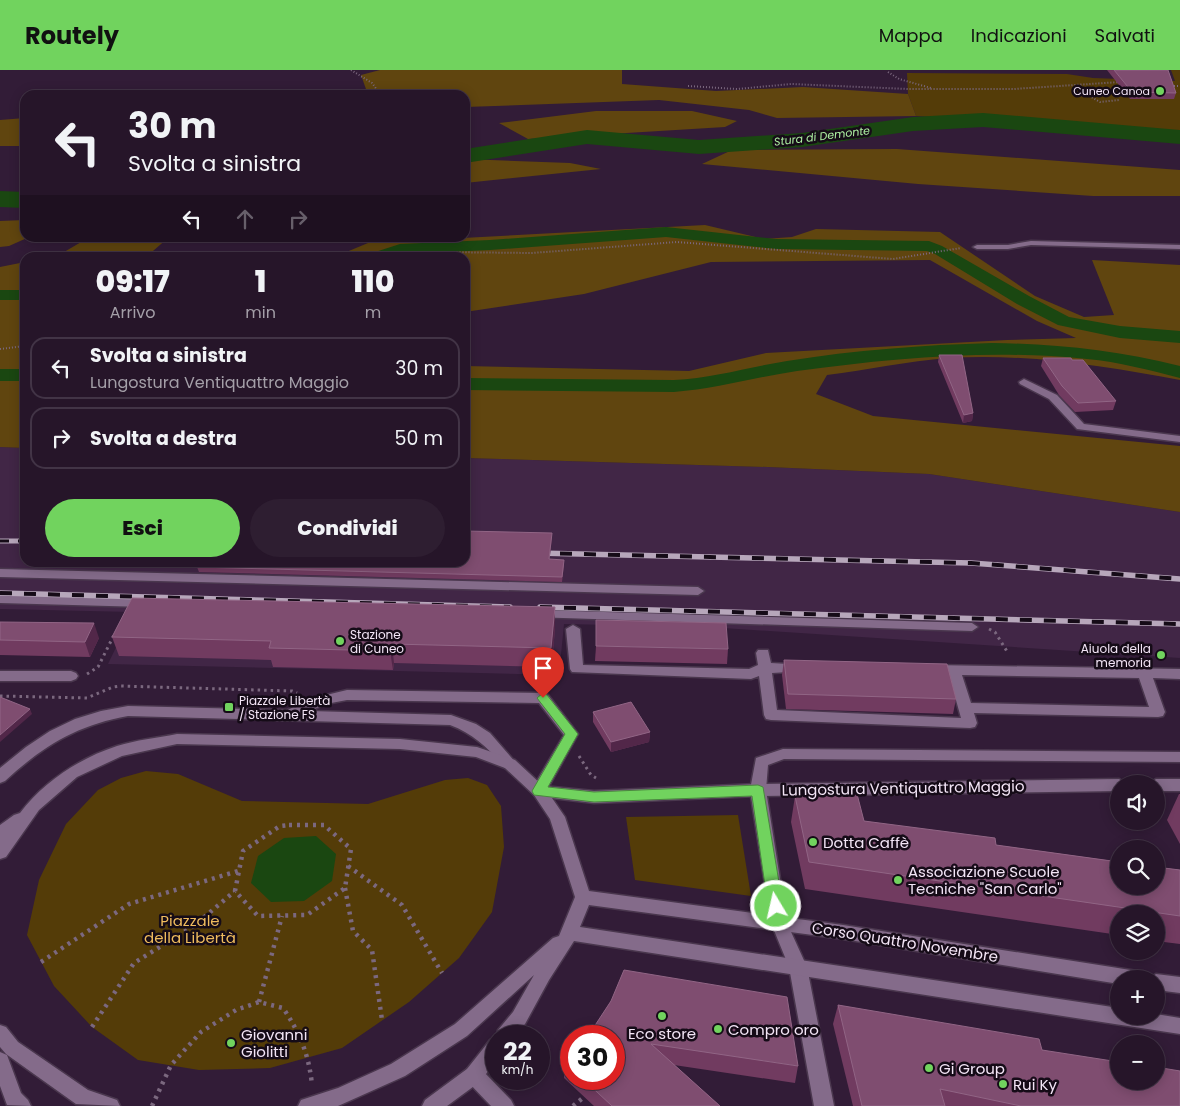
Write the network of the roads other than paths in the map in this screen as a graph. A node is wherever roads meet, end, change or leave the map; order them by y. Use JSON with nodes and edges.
{"nodes":[{"id":1,"x":977,"y":247,"type":"road end"},
{"id":2,"x":1180,"y":247,"type":"edge"},
{"id":3,"x":1024,"y":382,"type":"dead end"},
{"id":4,"x":1180,"y":439,"type":"edge"},
{"id":5,"x":0,"y":573,"type":"edge"},
{"id":6,"x":698,"y":591,"type":"dead end"},
{"id":7,"x":0,"y":599,"type":"edge"},
{"id":8,"x":158,"y":604,"type":"edge"},
{"id":9,"x":525,"y":614,"type":"edge"},
{"id":10,"x":972,"y":627,"type":"road end"},
{"id":11,"x":573,"y":629,"type":"dead end"},
{"id":12,"x":763,"y":653,"type":"dead end"},
{"id":13,"x":764,"y":668,"type":"junction"},
{"id":14,"x":814,"y":668,"type":"edge"},
{"id":15,"x":924,"y":670,"type":"edge"},
{"id":16,"x":954,"y":670,"type":"junction"},
{"id":17,"x":1144,"y":673,"type":"junction"},
{"id":18,"x":1180,"y":674,"type":"edge"},
{"id":19,"x":0,"y":676,"type":"edge"},
{"id":20,"x":70,"y":676,"type":"dead end"},
{"id":21,"x":965,"y":708,"type":"junction"},
{"id":22,"x":291,"y":715,"type":"junction"},
{"id":23,"x":1180,"y":757,"type":"edge"},
{"id":24,"x":510,"y":764,"type":"junction"},
{"id":25,"x":0,"y":777,"type":"edge"},
{"id":26,"x":1110,"y":785,"type":"edge"},
{"id":27,"x":1165,"y":785,"type":"edge"},
{"id":28,"x":1180,"y":785,"type":"edge"},
{"id":29,"x":758,"y":790,"type":"junction"},
{"id":30,"x":539,"y":791,"type":"junction"},
{"id":31,"x":34,"y":806,"type":"junction"},
{"id":32,"x":0,"y":834,"type":"edge"},
{"id":33,"x":0,"y":852,"type":"edge"},
{"id":34,"x":582,"y":897,"type":"junction"},
{"id":35,"x":778,"y":923,"type":"junction"},
{"id":36,"x":570,"y":933,"type":"junction"},
{"id":37,"x":798,"y":967,"type":"junction"},
{"id":38,"x":1110,"y":975,"type":"edge"},
{"id":39,"x":1165,"y":984,"type":"edge"},
{"id":40,"x":1180,"y":986,"type":"edge"},
{"id":41,"x":1110,"y":1015,"type":"edge"},
{"id":42,"x":1165,"y":1024,"type":"edge"},
{"id":43,"x":513,"y":1025,"type":"edge"},
{"id":44,"x":1180,"y":1026,"type":"edge"},
{"id":45,"x":0,"y":1033,"type":"edge"},
{"id":46,"x":485,"y":1060,"type":"edge"},
{"id":47,"x":0,"y":1061,"type":"edge"},
{"id":48,"x":474,"y":1075,"type":"junction"},
{"id":49,"x":311,"y":1105,"type":"edge"},
{"id":50,"x":21,"y":1106,"type":"edge"},
{"id":51,"x":110,"y":1106,"type":"edge"},
{"id":52,"x":432,"y":1106,"type":"edge"},
{"id":53,"x":504,"y":1106,"type":"edge"},
{"id":54,"x":824,"y":1106,"type":"edge"}],
"edges":[{"from":1,"to":2,"type":"street"},
{"from":3,"to":4,"type":"street"},
{"from":5,"to":6,"type":"street"},
{"from":7,"to":8,"type":"street"},
{"from":9,"to":10,"type":"street"},
{"from":11,"to":13,"type":"street"},
{"from":12,"to":13,"type":"street"},
{"from":13,"to":14,"type":"street"},
{"from":13,"to":21,"type":"street"},
{"from":15,"to":16,"type":"street"},
{"from":16,"to":17,"type":"street"},
{"from":16,"to":21,"type":"street"},
{"from":17,"to":18,"type":"street"},
{"from":17,"to":21,"type":"street"},
{"from":19,"to":20,"type":"street"},
{"from":22,"to":24,"type":"street"},
{"from":22,"to":25,"type":"street"},
{"from":22,"to":30,"type":"street"},
{"from":23,"to":29,"type":"street"},
{"from":24,"to":30,"type":"street"},
{"from":24,"to":31,"type":"street"},
{"from":26,"to":29,"type":"street","name":"Lungostura Ventiquattro Maggio"},
{"from":27,"to":28,"type":"street"},
{"from":29,"to":30,"type":"street","name":"Lungostura Ventiquattro Maggio"},
{"from":29,"to":35,"type":"street"},
{"from":30,"to":34,"type":"street"},
{"from":31,"to":32,"type":"street"},
{"from":31,"to":33,"type":"street"},
{"from":34,"to":35,"type":"street","name":"Corso Quattro Novembre"},
{"from":34,"to":36,"type":"street"},
{"from":35,"to":37,"type":"street"},
{"from":35,"to":38,"type":"street","name":"Corso Quattro Novembre"},
{"from":36,"to":37,"type":"street"},
{"from":36,"to":43,"type":"street"},
{"from":36,"to":49,"type":"street"},
{"from":37,"to":41,"type":"street"},
{"from":37,"to":54,"type":"street"},
{"from":39,"to":40,"type":"street"},
{"from":42,"to":44,"type":"street"},
{"from":45,"to":51,"type":"street"},
{"from":46,"to":48,"type":"street"},
{"from":47,"to":50,"type":"street"},
{"from":48,"to":52,"type":"street"},
{"from":48,"to":53,"type":"street"}]}
